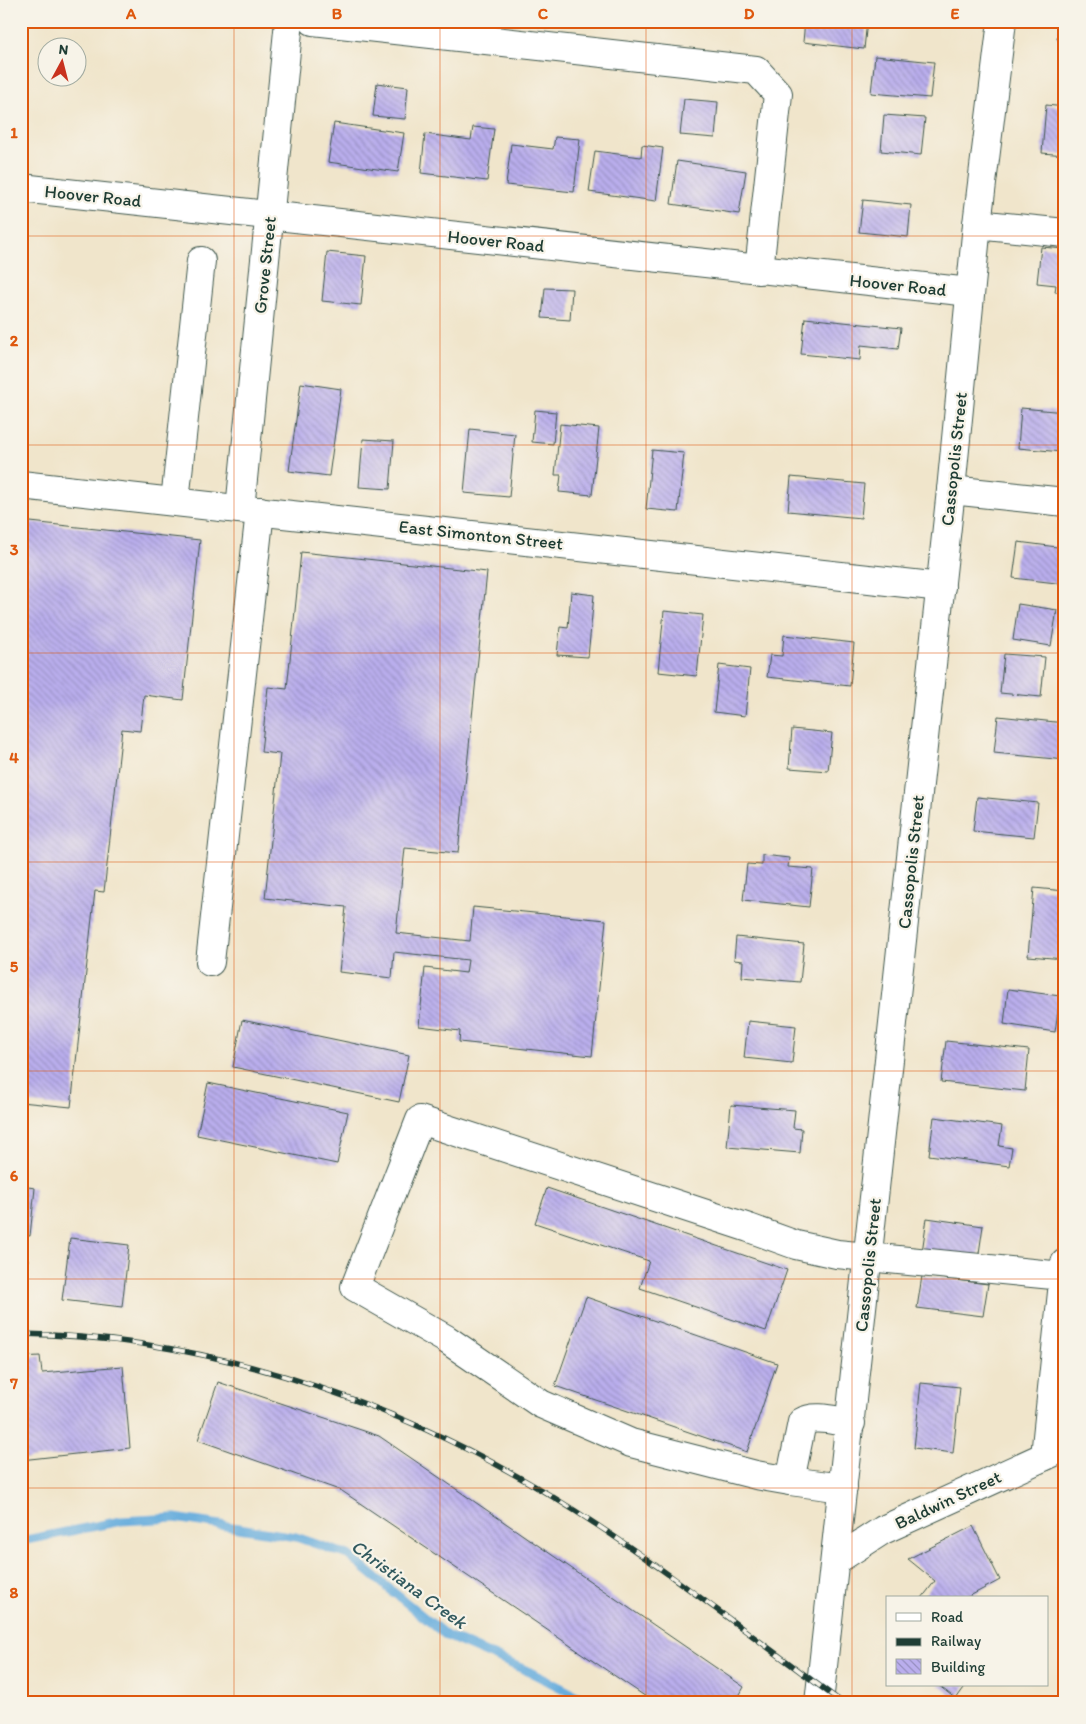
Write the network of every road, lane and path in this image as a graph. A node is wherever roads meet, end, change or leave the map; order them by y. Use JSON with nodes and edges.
{"nodes":[{"id":1,"x":289,"y":21,"type":"edge"},
{"id":2,"x":313,"y":21,"type":"edge"},
{"id":3,"x":1002,"y":21,"type":"edge"},
{"id":4,"x":21,"y":188,"type":"edge"},
{"id":5,"x":270,"y":215,"type":"junction"},
{"id":6,"x":977,"y":224,"type":"junction"},
{"id":7,"x":1065,"y":233,"type":"edge"},
{"id":8,"x":201,"y":261,"type":"dead end"},
{"id":9,"x":758,"y":270,"type":"junction"},
{"id":10,"x":970,"y":292,"type":"junction"},
{"id":11,"x":21,"y":485,"type":"edge"},
{"id":12,"x":951,"y":490,"type":"junction"},
{"id":13,"x":175,"y":501,"type":"junction"},
{"id":14,"x":1065,"y":502,"type":"edge"},
{"id":15,"x":250,"y":510,"type":"junction"},
{"id":16,"x":941,"y":587,"type":"junction"},
{"id":17,"x":210,"y":962,"type":"dead end"},
{"id":18,"x":868,"y":1258,"type":"junction"},
{"id":19,"x":1064,"y":1270,"type":"edge"},
{"id":20,"x":851,"y":1423,"type":"junction"},
{"id":21,"x":1055,"y":1452,"type":"edge"},
{"id":22,"x":790,"y":1481,"type":"junction"},
{"id":23,"x":843,"y":1488,"type":"junction"},
{"id":24,"x":835,"y":1561,"type":"junction"},
{"id":25,"x":819,"y":1703,"type":"edge"}],
"edges":[{"from":1,"to":5,"type":"street","name":"Grove Street"},
{"from":2,"to":9,"type":"street"},
{"from":3,"to":6,"type":"street","name":"Cassopolis Street"},
{"from":4,"to":5,"type":"street","name":"Hoover Road"},
{"from":5,"to":9,"type":"street","name":"Hoover Road"},
{"from":5,"to":15,"type":"street","name":"Grove Street"},
{"from":6,"to":7,"type":"street"},
{"from":6,"to":10,"type":"street","name":"Cassopolis Street"},
{"from":8,"to":13,"type":"street"},
{"from":9,"to":10,"type":"street","name":"Hoover Road"},
{"from":10,"to":12,"type":"street","name":"Cassopolis Street"},
{"from":11,"to":13,"type":"street","name":"East Simonton Street"},
{"from":12,"to":14,"type":"street"},
{"from":12,"to":16,"type":"street","name":"Cassopolis Street"},
{"from":13,"to":15,"type":"street","name":"East Simonton Street"},
{"from":15,"to":16,"type":"street","name":"East Simonton Street"},
{"from":15,"to":17,"type":"street","name":"Grove Street"},
{"from":16,"to":18,"type":"street","name":"Cassopolis Street"},
{"from":18,"to":19,"type":"street"},
{"from":18,"to":20,"type":"street","name":"Cassopolis Street"},
{"from":18,"to":22,"type":"street"},
{"from":19,"to":21,"type":"street"},
{"from":20,"to":22,"type":"street"},
{"from":20,"to":23,"type":"street","name":"Cassopolis Street"},
{"from":21,"to":24,"type":"street","name":"Baldwin Street"},
{"from":22,"to":23,"type":"street"},
{"from":23,"to":24,"type":"street","name":"Cassopolis Street"},
{"from":24,"to":25,"type":"street","name":"Cassopolis Street"}]}
